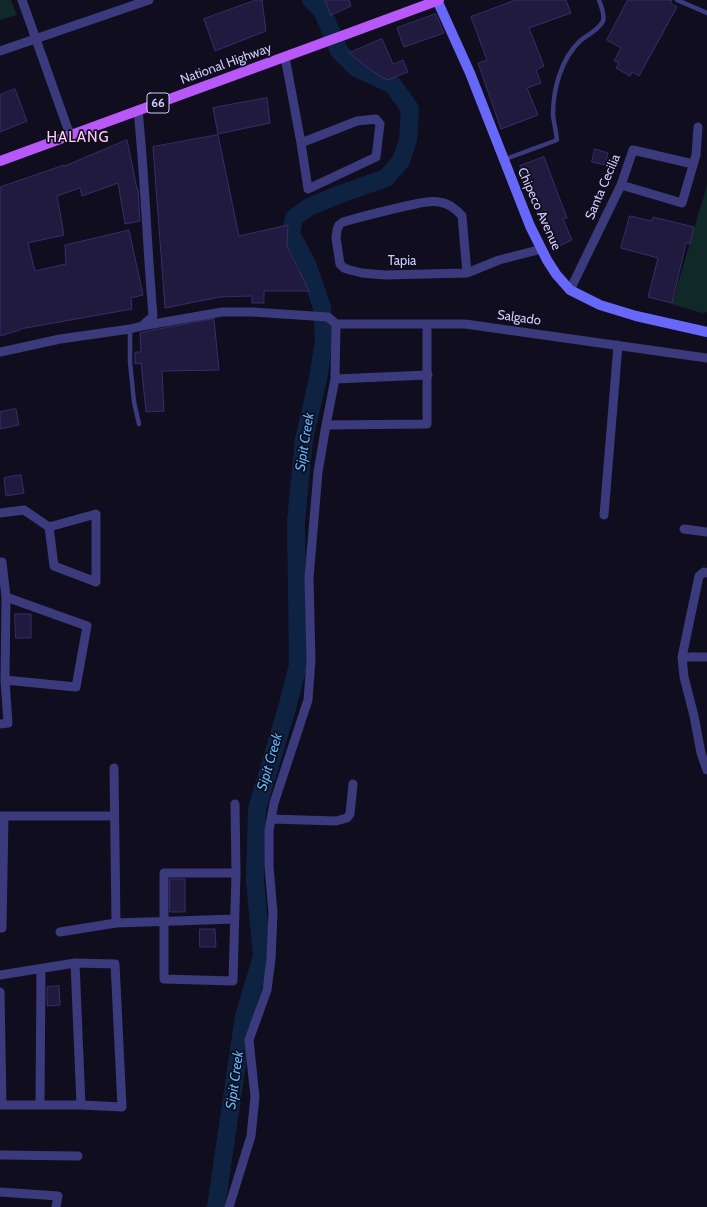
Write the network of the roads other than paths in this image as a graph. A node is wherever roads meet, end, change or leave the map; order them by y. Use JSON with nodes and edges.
{"nodes":[{"id":1,"x":22,"y":0,"type":"edge"},
{"id":2,"x":150,"y":0,"type":"edge"},
{"id":3,"x":438,"y":0,"type":"edge"},
{"id":4,"x":599,"y":0,"type":"edge"},
{"id":5,"x":677,"y":0,"type":"edge"},
{"id":6,"x":123,"y":4,"type":"edge"},
{"id":7,"x":707,"y":13,"type":"edge"},
{"id":8,"x":36,"y":38,"type":"junction"},
{"id":9,"x":0,"y":51,"type":"edge"},
{"id":10,"x":285,"y":57,"type":"junction"},
{"id":11,"x":138,"y":110,"type":"junction"},
{"id":12,"x":698,"y":127,"type":"dead end"},
{"id":13,"x":70,"y":135,"type":"junction"},
{"id":14,"x":301,"y":143,"type":"junction"},
{"id":15,"x":503,"y":160,"type":"junction"},
{"id":16,"x":0,"y":161,"type":"edge"},
{"id":17,"x":693,"y":164,"type":"junction"},
{"id":18,"x":622,"y":184,"type":"junction"},
{"id":19,"x":542,"y":249,"type":"junction"},
{"id":20,"x":467,"y":273,"type":"junction"},
{"id":21,"x":570,"y":290,"type":"junction"},
{"id":22,"x":336,"y":324,"type":"junction"},
{"id":23,"x":426,"y":324,"type":"junction"},
{"id":24,"x":142,"y":326,"type":"junction"},
{"id":25,"x":130,"y":329,"type":"junction"},
{"id":26,"x":704,"y":330,"type":"edge"},
{"id":27,"x":618,"y":345,"type":"junction"},
{"id":28,"x":0,"y":352,"type":"edge"},
{"id":29,"x":707,"y":358,"type":"edge"},
{"id":30,"x":428,"y":374,"type":"junction"},
{"id":31,"x":335,"y":378,"type":"junction"},
{"id":32,"x":139,"y":424,"type":"dead end"},
{"id":33,"x":326,"y":425,"type":"junction"},
{"id":34,"x":0,"y":513,"type":"edge"},
{"id":35,"x":604,"y":515,"type":"dead end"},
{"id":36,"x":49,"y":527,"type":"junction"},
{"id":37,"x":684,"y":529,"type":"dead end"},
{"id":38,"x":707,"y":532,"type":"edge"},
{"id":39,"x":0,"y":562,"type":"edge"},
{"id":40,"x":707,"y":572,"type":"edge"},
{"id":41,"x":6,"y":597,"type":"junction"},
{"id":42,"x":682,"y":657,"type":"junction"},
{"id":43,"x":707,"y":657,"type":"edge"},
{"id":44,"x":5,"y":680,"type":"junction"},
{"id":45,"x":0,"y":724,"type":"edge"},
{"id":46,"x":114,"y":768,"type":"dead end"},
{"id":47,"x":707,"y":770,"type":"edge"},
{"id":48,"x":353,"y":784,"type":"dead end"},
{"id":49,"x":235,"y":804,"type":"dead end"},
{"id":50,"x":2,"y":816,"type":"edge"},
{"id":51,"x":114,"y":816,"type":"junction"},
{"id":52,"x":271,"y":819,"type":"junction"},
{"id":53,"x":236,"y":873,"type":"junction"},
{"id":54,"x":235,"y":919,"type":"junction"},
{"id":55,"x":165,"y":922,"type":"junction"},
{"id":56,"x":116,"y":923,"type":"junction"},
{"id":57,"x":0,"y":928,"type":"edge"},
{"id":58,"x":60,"y":932,"type":"dead end"},
{"id":59,"x":75,"y":963,"type":"junction"},
{"id":60,"x":41,"y":969,"type":"junction"},
{"id":61,"x":0,"y":975,"type":"edge"},
{"id":62,"x":0,"y":992,"type":"edge"},
{"id":63,"x":1,"y":1105,"type":"edge"},
{"id":64,"x":40,"y":1105,"type":"junction"},
{"id":65,"x":81,"y":1105,"type":"junction"},
{"id":66,"x":0,"y":1155,"type":"edge"},
{"id":67,"x":78,"y":1156,"type":"dead end"},
{"id":68,"x":0,"y":1192,"type":"edge"},
{"id":69,"x":56,"y":1207,"type":"edge"},
{"id":70,"x":229,"y":1207,"type":"edge"}],
"edges":[{"from":1,"to":8,"type":"street"},
{"from":2,"to":6,"type":"street"},
{"from":3,"to":10,"type":"main road","name":"National Highway","number":"66"},
{"from":3,"to":15,"type":"main road","name":"Chipeco Avenue"},
{"from":4,"to":15,"type":"lane"},
{"from":5,"to":7,"type":"lane"},
{"from":6,"to":8,"type":"street"},
{"from":8,"to":9,"type":"street"},
{"from":8,"to":13,"type":"street"},
{"from":10,"to":11,"type":"main road","name":"National Highway","number":"66"},
{"from":10,"to":14,"type":"street"},
{"from":11,"to":13,"type":"main road","name":"National Highway","number":"66"},
{"from":11,"to":24,"type":"street"},
{"from":12,"to":17,"type":"street"},
{"from":13,"to":16,"type":"main road","name":"National Highway","number":"66"},
{"from":14,"to":14,"type":"street"},
{"from":15,"to":19,"type":"main road","name":"Chipeco Avenue"},
{"from":17,"to":18,"type":"street","name":"Santa Cecilia"},
{"from":17,"to":18,"type":"street"},
{"from":18,"to":21,"type":"street","name":"Santa Cecilia"},
{"from":19,"to":20,"type":"street","name":"Tapia"},
{"from":19,"to":21,"type":"main road","name":"Chipeco Avenue"},
{"from":20,"to":20,"type":"street","name":"Tapia"},
{"from":21,"to":26,"type":"main road","name":"Chipeco Avenue"},
{"from":22,"to":23,"type":"street","name":"Salgado"},
{"from":22,"to":24,"type":"street"},
{"from":22,"to":31,"type":"street"},
{"from":23,"to":27,"type":"street","name":"Salgado"},
{"from":23,"to":30,"type":"street"},
{"from":24,"to":25,"type":"street"},
{"from":25,"to":28,"type":"street"},
{"from":25,"to":32,"type":"lane"},
{"from":27,"to":29,"type":"street","name":"Salgado"},
{"from":27,"to":35,"type":"street"},
{"from":30,"to":31,"type":"street"},
{"from":30,"to":33,"type":"street"},
{"from":31,"to":33,"type":"street"},
{"from":33,"to":52,"type":"street"},
{"from":34,"to":36,"type":"street"},
{"from":36,"to":36,"type":"street"},
{"from":37,"to":38,"type":"street"},
{"from":39,"to":41,"type":"street"},
{"from":40,"to":42,"type":"street"},
{"from":41,"to":44,"type":"street"},
{"from":41,"to":44,"type":"street"},
{"from":42,"to":43,"type":"street"},
{"from":42,"to":47,"type":"street"},
{"from":44,"to":45,"type":"street"},
{"from":46,"to":51,"type":"street"},
{"from":48,"to":52,"type":"street"},
{"from":49,"to":53,"type":"street"},
{"from":50,"to":51,"type":"street"},
{"from":50,"to":57,"type":"street"},
{"from":51,"to":56,"type":"street"},
{"from":52,"to":70,"type":"street"},
{"from":53,"to":54,"type":"street"},
{"from":53,"to":55,"type":"street"},
{"from":54,"to":55,"type":"street"},
{"from":54,"to":55,"type":"street"},
{"from":55,"to":56,"type":"street"},
{"from":56,"to":58,"type":"street"},
{"from":59,"to":60,"type":"street"},
{"from":59,"to":65,"type":"street"},
{"from":59,"to":65,"type":"street"},
{"from":60,"to":61,"type":"street"},
{"from":60,"to":64,"type":"street"},
{"from":62,"to":63,"type":"street"},
{"from":63,"to":64,"type":"street"},
{"from":64,"to":65,"type":"street"},
{"from":66,"to":67,"type":"street"},
{"from":68,"to":69,"type":"street"}]}
